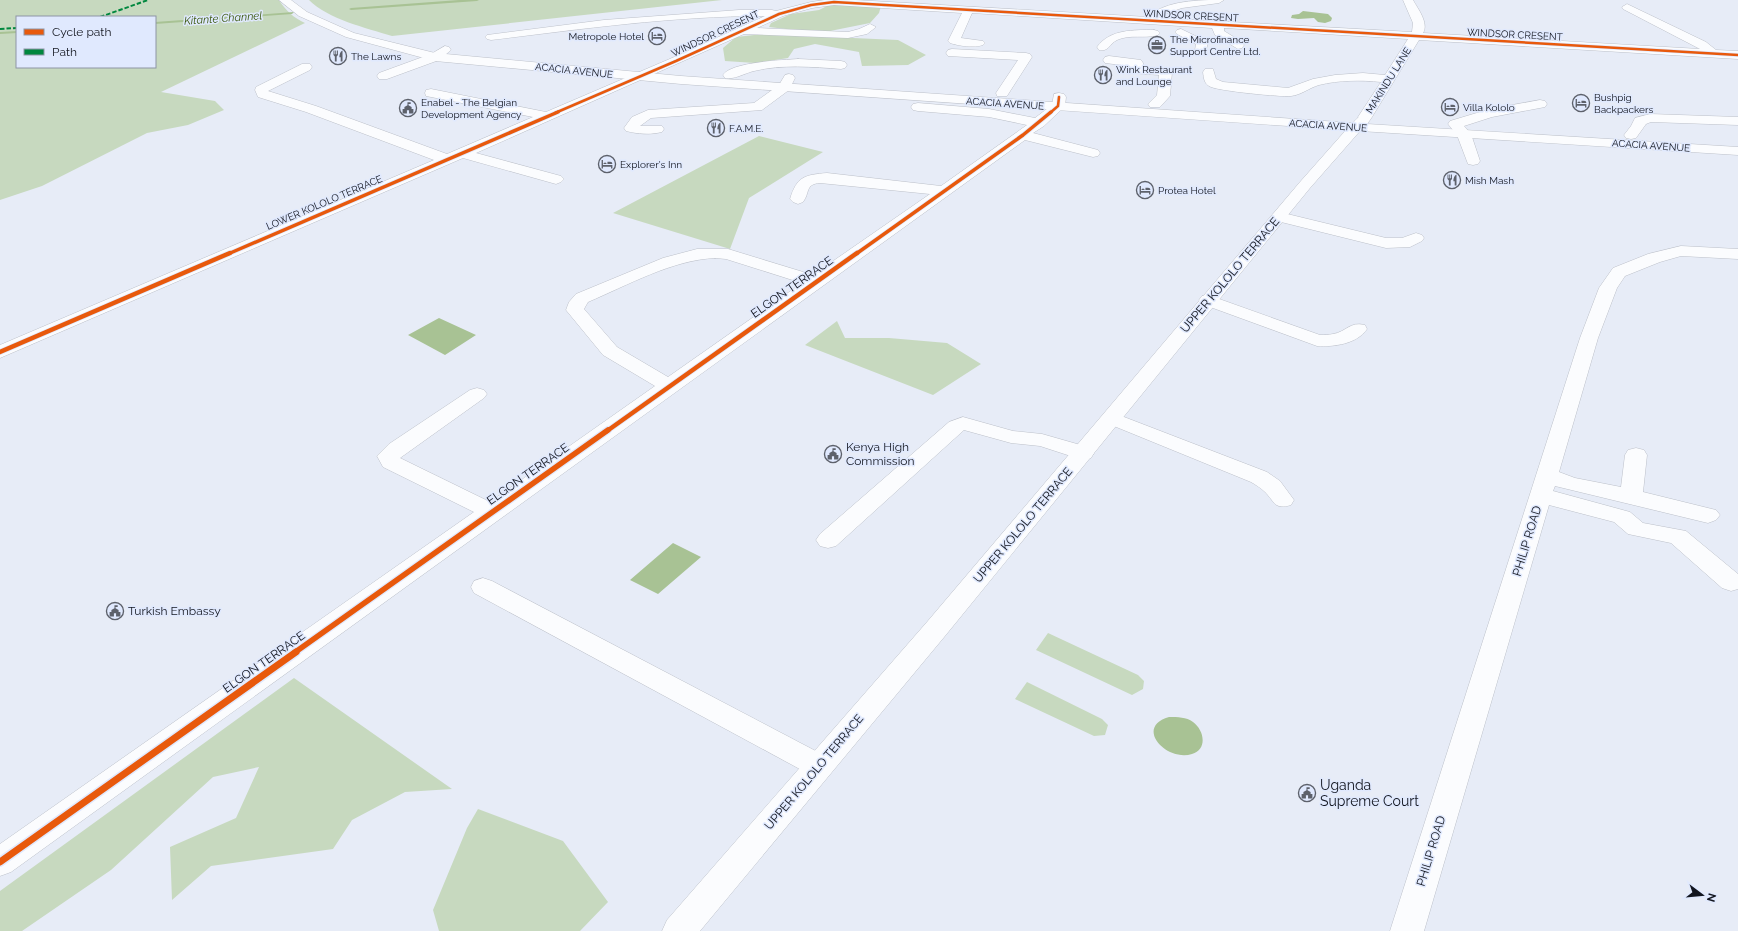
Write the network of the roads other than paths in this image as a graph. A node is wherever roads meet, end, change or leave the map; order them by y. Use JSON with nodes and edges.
{"nodes":[{"id":1,"x":284,"y":0,"type":"edge"},
{"id":2,"x":931,"y":0,"type":"edge"},
{"id":3,"x":954,"y":0,"type":"edge"},
{"id":4,"x":1219,"y":0,"type":"edge"},
{"id":5,"x":1408,"y":0,"type":"edge"},
{"id":6,"x":838,"y":1,"type":"edge"},
{"id":7,"x":716,"y":4,"type":"dead end"},
{"id":8,"x":313,"y":5,"type":"dead end"},
{"id":9,"x":1627,"y":7,"type":"dead end"},
{"id":10,"x":968,"y":11,"type":"junction"},
{"id":11,"x":739,"y":13,"type":"junction"},
{"id":12,"x":779,"y":14,"type":"junction"},
{"id":13,"x":1150,"y":21,"type":"junction"},
{"id":14,"x":1217,"y":25,"type":"junction"},
{"id":15,"x":870,"y":27,"type":"dead end"},
{"id":16,"x":1182,"y":28,"type":"junction"},
{"id":17,"x":740,"y":31,"type":"junction"},
{"id":18,"x":491,"y":37,"type":"dead end"},
{"id":19,"x":1415,"y":37,"type":"junction"},
{"id":20,"x":998,"y":45,"type":"dead end"},
{"id":21,"x":1238,"y":45,"type":"dead end"},
{"id":22,"x":1103,"y":47,"type":"dead end"},
{"id":23,"x":1200,"y":50,"type":"dead end"},
{"id":24,"x":440,"y":53,"type":"junction"},
{"id":25,"x":952,"y":53,"type":"dead end"},
{"id":26,"x":1713,"y":54,"type":"junction"},
{"id":27,"x":1738,"y":55,"type":"edge"},
{"id":28,"x":1109,"y":60,"type":"dead end"},
{"id":29,"x":841,"y":65,"type":"dead end"},
{"id":30,"x":306,"y":67,"type":"dead end"},
{"id":31,"x":656,"y":69,"type":"junction"},
{"id":32,"x":1209,"y":72,"type":"dead end"},
{"id":33,"x":729,"y":74,"type":"junction"},
{"id":34,"x":384,"y":76,"type":"dead end"},
{"id":35,"x":638,"y":77,"type":"junction"},
{"id":36,"x":1390,"y":79,"type":"junction"},
{"id":37,"x":786,"y":82,"type":"junction"},
{"id":38,"x":430,"y":93,"type":"dead end"},
{"id":39,"x":1002,"y":93,"type":"junction"},
{"id":40,"x":1058,"y":102,"type":"junction"},
{"id":41,"x":1156,"y":104,"type":"junction"},
{"id":42,"x":1540,"y":104,"type":"dead end"},
{"id":43,"x":918,"y":107,"type":"dead end"},
{"id":44,"x":546,"y":116,"type":"junction"},
{"id":45,"x":1738,"y":121,"type":"edge"},
{"id":46,"x":1361,"y":122,"type":"junction"},
{"id":47,"x":658,"y":129,"type":"dead end"},
{"id":48,"x":1031,"y":129,"type":"junction"},
{"id":49,"x":1459,"y":129,"type":"junction"},
{"id":50,"x":1631,"y":134,"type":"junction"},
{"id":51,"x":1738,"y":142,"type":"edge"},
{"id":52,"x":1738,"y":151,"type":"edge"},
{"id":53,"x":1093,"y":153,"type":"dead end"},
{"id":54,"x":454,"y":156,"type":"junction"},
{"id":55,"x":1473,"y":161,"type":"dead end"},
{"id":56,"x":556,"y":179,"type":"dead end"},
{"id":57,"x":945,"y":191,"type":"junction"},
{"id":58,"x":798,"y":199,"type":"dead end"},
{"id":59,"x":1279,"y":217,"type":"junction"},
{"id":60,"x":1416,"y":238,"type":"dead end"},
{"id":61,"x":1738,"y":254,"type":"edge"},
{"id":62,"x":816,"y":282,"type":"junction"},
{"id":63,"x":1208,"y":300,"type":"junction"},
{"id":64,"x":1358,"y":329,"type":"dead end"},
{"id":65,"x":0,"y":352,"type":"edge"},
{"id":66,"x":670,"y":386,"type":"junction"},
{"id":67,"x":477,"y":394,"type":"dead end"},
{"id":68,"x":1111,"y":418,"type":"junction"},
{"id":69,"x":1083,"y":453,"type":"junction"},
{"id":70,"x":1636,"y":455,"type":"dead end"},
{"id":71,"x":1544,"y":485,"type":"junction"},
{"id":72,"x":1631,"y":496,"type":"junction"},
{"id":73,"x":1283,"y":500,"type":"dead end"},
{"id":74,"x":492,"y":512,"type":"junction"},
{"id":75,"x":1708,"y":515,"type":"dead end"},
{"id":76,"x":828,"y":540,"type":"dead end"},
{"id":77,"x":1731,"y":582,"type":"dead end"},
{"id":78,"x":483,"y":587,"type":"dead end"},
{"id":79,"x":819,"y":766,"type":"junction"},
{"id":80,"x":0,"y":862,"type":"edge"},
{"id":81,"x":679,"y":931,"type":"edge"},
{"id":82,"x":1407,"y":931,"type":"edge"}],
"edges":[{"from":1,"to":24,"type":"street","name":"ACACIA AVENUE"},
{"from":2,"to":3,"type":"street"},
{"from":4,"to":13,"type":"street"},
{"from":5,"to":19,"type":"street","name":"MAKINDU LANE"},
{"from":6,"to":10,"type":"street","name":"WINDSOR CRESENT"},
{"from":6,"to":12,"type":"street","name":"WINDSOR CRESENT"},
{"from":7,"to":11,"type":"street"},
{"from":8,"to":24,"type":"street","name":"ACACIA AVENUE"},
{"from":9,"to":26,"type":"street"},
{"from":10,"to":13,"type":"street","name":"WINDSOR CRESENT"},
{"from":10,"to":20,"type":"street"},
{"from":11,"to":12,"type":"street"},
{"from":11,"to":18,"type":"street"},
{"from":12,"to":17,"type":"street","name":"WINDSOR CRESENT"},
{"from":13,"to":16,"type":"street","name":"WINDSOR CRESENT"},
{"from":14,"to":16,"type":"street","name":"WINDSOR CRESENT"},
{"from":14,"to":19,"type":"street","name":"WINDSOR CRESENT"},
{"from":14,"to":21,"type":"street"},
{"from":15,"to":17,"type":"street"},
{"from":16,"to":22,"type":"street"},
{"from":16,"to":23,"type":"street"},
{"from":17,"to":31,"type":"street","name":"WINDSOR CRESENT"},
{"from":19,"to":26,"type":"street","name":"WINDSOR CRESENT"},
{"from":19,"to":36,"type":"street","name":"MAKINDU LANE"},
{"from":24,"to":31,"type":"street","name":"ACACIA AVENUE"},
{"from":24,"to":34,"type":"street"},
{"from":24,"to":35,"type":"street","name":"ACACIA AVENUE"},
{"from":25,"to":39,"type":"street"},
{"from":26,"to":27,"type":"street","name":"WINDSOR CRESENT"},
{"from":28,"to":41,"type":"street"},
{"from":29,"to":33,"type":"street"},
{"from":30,"to":54,"type":"street"},
{"from":31,"to":33,"type":"street","name":"ACACIA AVENUE"},
{"from":31,"to":35,"type":"street","name":"LOWER KOLOLO TERRACE"},
{"from":32,"to":36,"type":"street"},
{"from":33,"to":37,"type":"street","name":"ACACIA AVENUE"},
{"from":35,"to":37,"type":"street","name":"ACACIA AVENUE"},
{"from":35,"to":44,"type":"street","name":"LOWER KOLOLO TERRACE"},
{"from":36,"to":46,"type":"street","name":"MAKINDU LANE"},
{"from":37,"to":39,"type":"street","name":"ACACIA AVENUE"},
{"from":37,"to":40,"type":"street","name":"ACACIA AVENUE"},
{"from":37,"to":47,"type":"street"},
{"from":38,"to":44,"type":"street"},
{"from":39,"to":40,"type":"street","name":"ACACIA AVENUE"},
{"from":40,"to":41,"type":"street","name":"ACACIA AVENUE"},
{"from":40,"to":46,"type":"street","name":"ACACIA AVENUE"},
{"from":40,"to":48,"type":"street","name":"ELGON TERRACE"},
{"from":41,"to":46,"type":"street","name":"ACACIA AVENUE"},
{"from":42,"to":49,"type":"street"},
{"from":43,"to":48,"type":"street"},
{"from":44,"to":54,"type":"street","name":"LOWER KOLOLO TERRACE"},
{"from":45,"to":50,"type":"street"},
{"from":46,"to":49,"type":"street","name":"ACACIA AVENUE"},
{"from":46,"to":59,"type":"street","name":"UPPER KOLOLO TERRACE"},
{"from":48,"to":53,"type":"street"},
{"from":48,"to":57,"type":"street","name":"ELGON TERRACE"},
{"from":49,"to":50,"type":"street","name":"ACACIA AVENUE"},
{"from":49,"to":52,"type":"street","name":"ACACIA AVENUE"},
{"from":49,"to":55,"type":"street"},
{"from":50,"to":51,"type":"street","name":"ACACIA AVENUE"},
{"from":54,"to":56,"type":"street"},
{"from":54,"to":65,"type":"street","name":"LOWER KOLOLO TERRACE"},
{"from":57,"to":58,"type":"street"},
{"from":57,"to":62,"type":"street","name":"ELGON TERRACE"},
{"from":59,"to":60,"type":"street"},
{"from":59,"to":63,"type":"street","name":"UPPER KOLOLO TERRACE"},
{"from":61,"to":71,"type":"street","name":"PHILIP ROAD"},
{"from":62,"to":66,"type":"street","name":"ELGON TERRACE"},
{"from":62,"to":66,"type":"street"},
{"from":63,"to":64,"type":"street"},
{"from":63,"to":68,"type":"street","name":"UPPER KOLOLO TERRACE"},
{"from":66,"to":74,"type":"street","name":"ELGON TERRACE"},
{"from":67,"to":74,"type":"street"},
{"from":68,"to":69,"type":"street","name":"UPPER KOLOLO TERRACE"},
{"from":68,"to":73,"type":"street"},
{"from":69,"to":76,"type":"street"},
{"from":69,"to":79,"type":"street","name":"UPPER KOLOLO TERRACE"},
{"from":70,"to":72,"type":"street"},
{"from":71,"to":72,"type":"street"},
{"from":71,"to":77,"type":"street"},
{"from":71,"to":82,"type":"street","name":"PHILIP ROAD"},
{"from":72,"to":75,"type":"street"},
{"from":74,"to":80,"type":"street","name":"ELGON TERRACE"},
{"from":78,"to":79,"type":"street"},
{"from":79,"to":81,"type":"street","name":"UPPER KOLOLO TERRACE"}]}
